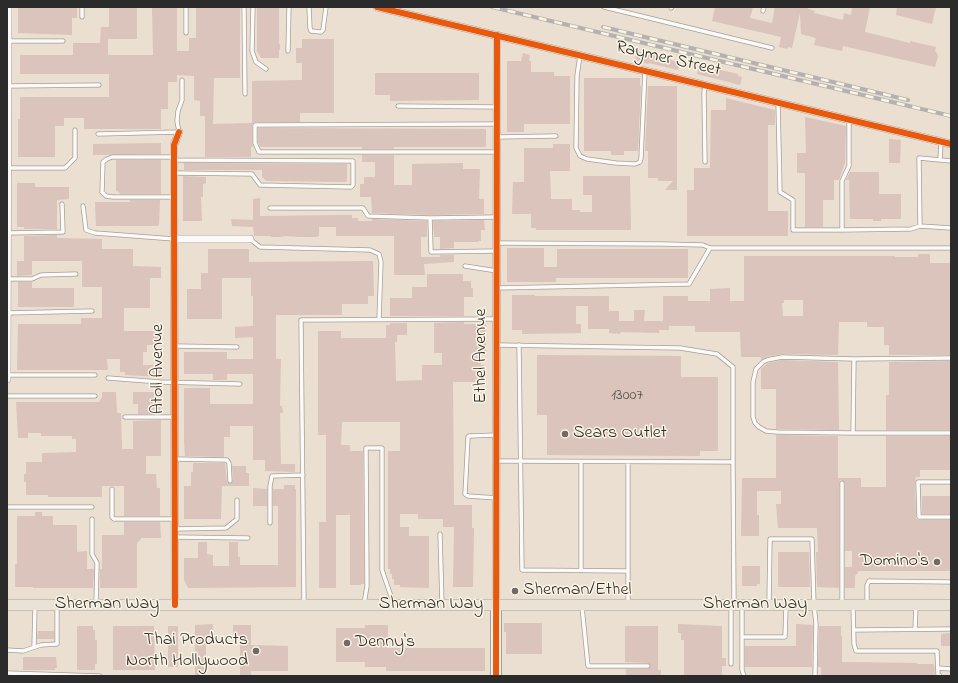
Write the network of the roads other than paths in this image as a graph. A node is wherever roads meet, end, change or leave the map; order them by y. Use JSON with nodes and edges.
{"nodes":[{"id":1,"x":8,"y":7,"type":"edge"},
{"id":2,"x":82,"y":7,"type":"edge"},
{"id":3,"x":186,"y":7,"type":"edge"},
{"id":4,"x":244,"y":7,"type":"edge"},
{"id":5,"x":253,"y":7,"type":"edge"},
{"id":6,"x":289,"y":7,"type":"edge"},
{"id":7,"x":309,"y":7,"type":"edge"},
{"id":8,"x":326,"y":7,"type":"edge"},
{"id":9,"x":377,"y":7,"type":"edge"},
{"id":10,"x":604,"y":7,"type":"edge"},
{"id":11,"x":82,"y":17,"type":"dead end"},
{"id":12,"x":7,"y":28,"type":"edge"},
{"id":13,"x":186,"y":33,"type":"dead end"},
{"id":14,"x":497,"y":35,"type":"junction"},
{"id":15,"x":8,"y":41,"type":"edge"},
{"id":16,"x":63,"y":41,"type":"dead end"},
{"id":17,"x":772,"y":48,"type":"dead end"},
{"id":18,"x":288,"y":51,"type":"dead end"},
{"id":19,"x":580,"y":55,"type":"junction"},
{"id":20,"x":266,"y":69,"type":"dead end"},
{"id":21,"x":645,"y":70,"type":"junction"},
{"id":22,"x":182,"y":80,"type":"dead end"},
{"id":23,"x":99,"y":85,"type":"dead end"},
{"id":24,"x":706,"y":85,"type":"junction"},
{"id":25,"x":7,"y":86,"type":"edge"},
{"id":26,"x":244,"y":94,"type":"dead end"},
{"id":27,"x":778,"y":102,"type":"junction"},
{"id":28,"x":398,"y":106,"type":"dead end"},
{"id":29,"x":497,"y":107,"type":"junction"},
{"id":30,"x":7,"y":114,"type":"edge"},
{"id":31,"x":849,"y":119,"type":"junction"},
{"id":32,"x":497,"y":124,"type":"junction"},
{"id":33,"x":75,"y":130,"type":"dead end"},
{"id":34,"x":179,"y":132,"type":"junction"},
{"id":35,"x":98,"y":134,"type":"dead end"},
{"id":36,"x":556,"y":136,"type":"dead end"},
{"id":37,"x":497,"y":137,"type":"junction"},
{"id":38,"x":7,"y":139,"type":"edge"},
{"id":39,"x":942,"y":141,"type":"junction"},
{"id":40,"x":951,"y":144,"type":"edge"},
{"id":41,"x":497,"y":152,"type":"junction"},
{"id":42,"x":174,"y":158,"type":"junction"},
{"id":43,"x":940,"y":160,"type":"junction"},
{"id":44,"x":951,"y":161,"type":"edge"},
{"id":45,"x":705,"y":162,"type":"dead end"},
{"id":46,"x":8,"y":168,"type":"edge"},
{"id":47,"x":174,"y":173,"type":"junction"},
{"id":48,"x":7,"y":179,"type":"edge"},
{"id":49,"x":7,"y":194,"type":"edge"},
{"id":50,"x":174,"y":197,"type":"junction"},
{"id":51,"x":62,"y":204,"type":"dead end"},
{"id":52,"x":83,"y":206,"type":"dead end"},
{"id":53,"x":270,"y":208,"type":"dead end"},
{"id":54,"x":497,"y":217,"type":"junction"},
{"id":55,"x":430,"y":218,"type":"junction"},
{"id":56,"x":7,"y":226,"type":"edge"},
{"id":57,"x":920,"y":226,"type":"junction"},
{"id":58,"x":951,"y":228,"type":"edge"},
{"id":59,"x":842,"y":230,"type":"junction"},
{"id":60,"x":8,"y":233,"type":"edge"},
{"id":61,"x":174,"y":239,"type":"junction"},
{"id":62,"x":250,"y":239,"type":"joint"},
{"id":63,"x":497,"y":243,"type":"junction"},
{"id":64,"x":710,"y":248,"type":"junction"},
{"id":65,"x":951,"y":248,"type":"edge"},
{"id":66,"x":497,"y":251,"type":"junction"},
{"id":67,"x":465,"y":266,"type":"dead end"},
{"id":68,"x":7,"y":268,"type":"edge"},
{"id":69,"x":497,"y":271,"type":"junction"},
{"id":70,"x":76,"y":274,"type":"dead end"},
{"id":71,"x":7,"y":279,"type":"edge"},
{"id":72,"x":497,"y":288,"type":"junction"},
{"id":73,"x":92,"y":311,"type":"dead end"},
{"id":74,"x":7,"y":313,"type":"edge"},
{"id":75,"x":379,"y":319,"type":"junction"},
{"id":76,"x":497,"y":319,"type":"junction"},
{"id":77,"x":497,"y":345,"type":"junction"},
{"id":78,"x":519,"y":345,"type":"junction"},
{"id":79,"x":174,"y":346,"type":"junction"},
{"id":80,"x":237,"y":347,"type":"dead end"},
{"id":81,"x":951,"y":358,"type":"edge"},
{"id":82,"x":854,"y":359,"type":"junction"},
{"id":83,"x":7,"y":375,"type":"edge"},
{"id":84,"x":95,"y":375,"type":"dead end"},
{"id":85,"x":108,"y":378,"type":"dead end"},
{"id":86,"x":7,"y":379,"type":"edge"},
{"id":87,"x":174,"y":382,"type":"junction"},
{"id":88,"x":240,"y":384,"type":"dead end"},
{"id":89,"x":7,"y":396,"type":"edge"},
{"id":90,"x":95,"y":396,"type":"dead end"},
{"id":91,"x":125,"y":417,"type":"dead end"},
{"id":92,"x":174,"y":417,"type":"junction"},
{"id":93,"x":853,"y":433,"type":"junction"},
{"id":94,"x":951,"y":433,"type":"edge"},
{"id":95,"x":497,"y":435,"type":"junction"},
{"id":96,"x":174,"y":459,"type":"junction"},
{"id":97,"x":497,"y":461,"type":"junction"},
{"id":98,"x":521,"y":461,"type":"junction"},
{"id":99,"x":581,"y":462,"type":"junction"},
{"id":100,"x":628,"y":462,"type":"junction"},
{"id":101,"x":733,"y":462,"type":"junction"},
{"id":102,"x":303,"y":475,"type":"junction"},
{"id":103,"x":230,"y":481,"type":"dead end"},
{"id":104,"x":951,"y":482,"type":"edge"},
{"id":105,"x":842,"y":483,"type":"dead end"},
{"id":106,"x":112,"y":489,"type":"dead end"},
{"id":107,"x":497,"y":498,"type":"junction"},
{"id":108,"x":237,"y":500,"type":"dead end"},
{"id":109,"x":7,"y":507,"type":"edge"},
{"id":110,"x":92,"y":507,"type":"dead end"},
{"id":111,"x":951,"y":517,"type":"edge"},
{"id":112,"x":92,"y":519,"type":"dead end"},
{"id":113,"x":174,"y":519,"type":"junction"},
{"id":114,"x":270,"y":522,"type":"dead end"},
{"id":115,"x":174,"y":529,"type":"junction"},
{"id":116,"x":440,"y":534,"type":"dead end"},
{"id":117,"x":174,"y":538,"type":"junction"},
{"id":118,"x":248,"y":538,"type":"dead end"},
{"id":119,"x":581,"y":571,"type":"junction"},
{"id":120,"x":628,"y":571,"type":"junction"},
{"id":121,"x":951,"y":582,"type":"edge"},
{"id":122,"x":7,"y":605,"type":"edge"},
{"id":123,"x":35,"y":605,"type":"junction"},
{"id":124,"x":57,"y":605,"type":"junction"},
{"id":125,"x":96,"y":605,"type":"junction"},
{"id":126,"x":175,"y":605,"type":"junction"},
{"id":127,"x":304,"y":605,"type":"junction"},
{"id":128,"x":363,"y":605,"type":"junction"},
{"id":129,"x":394,"y":605,"type":"junction"},
{"id":130,"x":442,"y":605,"type":"junction"},
{"id":131,"x":496,"y":605,"type":"junction"},
{"id":132,"x":582,"y":605,"type":"junction"},
{"id":133,"x":628,"y":605,"type":"junction"},
{"id":134,"x":736,"y":605,"type":"junction"},
{"id":135,"x":770,"y":605,"type":"junction"},
{"id":136,"x":786,"y":605,"type":"junction"},
{"id":137,"x":814,"y":605,"type":"junction"},
{"id":138,"x":848,"y":605,"type":"junction"},
{"id":139,"x":867,"y":605,"type":"junction"},
{"id":140,"x":916,"y":605,"type":"junction"},
{"id":141,"x":951,"y":605,"type":"edge"},
{"id":142,"x":915,"y":629,"type":"junction"},
{"id":143,"x":951,"y":629,"type":"edge"},
{"id":144,"x":854,"y":630,"type":"junction"},
{"id":145,"x":742,"y":637,"type":"junction"},
{"id":146,"x":34,"y":647,"type":"junction"},
{"id":147,"x":7,"y":650,"type":"edge"},
{"id":148,"x":731,"y":664,"type":"dead end"},
{"id":149,"x":648,"y":666,"type":"dead end"},
{"id":150,"x":938,"y":668,"type":"junction"},
{"id":151,"x":951,"y":669,"type":"edge"},
{"id":152,"x":7,"y":673,"type":"edge"},
{"id":153,"x":100,"y":676,"type":"edge"},
{"id":154,"x":496,"y":676,"type":"edge"},
{"id":155,"x":744,"y":676,"type":"edge"},
{"id":156,"x":815,"y":676,"type":"edge"},
{"id":157,"x":940,"y":676,"type":"edge"}],
"edges":[{"from":1,"to":12,"type":"street"},
{"from":2,"to":11,"type":"lane"},
{"from":3,"to":13,"type":"lane"},
{"from":4,"to":26,"type":"lane"},
{"from":5,"to":20,"type":"lane"},
{"from":6,"to":18,"type":"lane"},
{"from":7,"to":8,"type":"lane"},
{"from":9,"to":14,"type":"street","name":"Raymer Street"},
{"from":10,"to":17,"type":"lane"},
{"from":12,"to":15,"type":"street"},
{"from":14,"to":19,"type":"street","name":"Raymer Street"},
{"from":14,"to":29,"type":"street","name":"Ethel Avenue"},
{"from":15,"to":16,"type":"lane"},
{"from":15,"to":25,"type":"street"},
{"from":19,"to":21,"type":"street","name":"Raymer Street"},
{"from":19,"to":21,"type":"lane"},
{"from":21,"to":24,"type":"street","name":"Raymer Street"},
{"from":22,"to":34,"type":"lane"},
{"from":23,"to":25,"type":"lane"},
{"from":24,"to":27,"type":"street","name":"Raymer Street"},
{"from":24,"to":45,"type":"lane"},
{"from":25,"to":30,"type":"street"},
{"from":27,"to":31,"type":"street","name":"Raymer Street"},
{"from":27,"to":59,"type":"lane"},
{"from":28,"to":29,"type":"lane"},
{"from":29,"to":32,"type":"street","name":"Ethel Avenue"},
{"from":30,"to":38,"type":"street"},
{"from":31,"to":39,"type":"street","name":"Raymer Street"},
{"from":31,"to":59,"type":"lane"},
{"from":32,"to":37,"type":"street","name":"Ethel Avenue"},
{"from":32,"to":41,"type":"lane"},
{"from":33,"to":46,"type":"lane"},
{"from":34,"to":35,"type":"lane"},
{"from":34,"to":42,"type":"street","name":"Atoll Avenue"},
{"from":36,"to":37,"type":"lane"},
{"from":37,"to":41,"type":"street","name":"Ethel Avenue"},
{"from":38,"to":46,"type":"street"},
{"from":39,"to":40,"type":"street","name":"Raymer Street"},
{"from":39,"to":43,"type":"lane"},
{"from":41,"to":54,"type":"street","name":"Ethel Avenue"},
{"from":42,"to":47,"type":"street","name":"Atoll Avenue"},
{"from":42,"to":47,"type":"lane"},
{"from":42,"to":50,"type":"lane"},
{"from":43,"to":44,"type":"lane"},
{"from":43,"to":57,"type":"lane"},
{"from":46,"to":48,"type":"street"},
{"from":47,"to":50,"type":"street","name":"Atoll Avenue"},
{"from":48,"to":49,"type":"street"},
{"from":49,"to":56,"type":"street"},
{"from":50,"to":61,"type":"street","name":"Atoll Avenue"},
{"from":51,"to":60,"type":"lane"},
{"from":52,"to":61,"type":"lane"},
{"from":53,"to":55,"type":"lane"},
{"from":54,"to":55,"type":"lane"},
{"from":54,"to":63,"type":"street","name":"Ethel Avenue"},
{"from":55,"to":66,"type":"lane"},
{"from":56,"to":60,"type":"street"},
{"from":57,"to":58,"type":"lane"},
{"from":57,"to":59,"type":"lane"},
{"from":60,"to":68,"type":"street"},
{"from":61,"to":62,"type":"street"},
{"from":61,"to":79,"type":"street","name":"Atoll Avenue"},
{"from":62,"to":75,"type":"lane"},
{"from":63,"to":64,"type":"lane"},
{"from":63,"to":66,"type":"street","name":"Ethel Avenue"},
{"from":64,"to":65,"type":"lane"},
{"from":64,"to":72,"type":"lane"},
{"from":66,"to":69,"type":"street","name":"Ethel Avenue"},
{"from":67,"to":69,"type":"lane"},
{"from":68,"to":71,"type":"street"},
{"from":69,"to":72,"type":"street","name":"Ethel Avenue"},
{"from":70,"to":71,"type":"lane"},
{"from":71,"to":74,"type":"street"},
{"from":72,"to":76,"type":"street","name":"Ethel Avenue"},
{"from":73,"to":74,"type":"lane"},
{"from":74,"to":83,"type":"street"},
{"from":75,"to":76,"type":"lane"},
{"from":75,"to":102,"type":"lane"},
{"from":76,"to":77,"type":"street","name":"Ethel Avenue"},
{"from":77,"to":78,"type":"lane"},
{"from":77,"to":95,"type":"street","name":"Ethel Avenue"},
{"from":78,"to":98,"type":"lane"},
{"from":78,"to":101,"type":"lane"},
{"from":79,"to":80,"type":"lane"},
{"from":79,"to":87,"type":"street","name":"Atoll Avenue"},
{"from":81,"to":82,"type":"lane"},
{"from":82,"to":93,"type":"lane"},
{"from":82,"to":93,"type":"lane"},
{"from":83,"to":84,"type":"lane"},
{"from":83,"to":86,"type":"street"},
{"from":85,"to":87,"type":"lane"},
{"from":87,"to":88,"type":"lane"},
{"from":87,"to":92,"type":"street","name":"Atoll Avenue"},
{"from":89,"to":90,"type":"lane"},
{"from":91,"to":92,"type":"lane"},
{"from":92,"to":96,"type":"street","name":"Atoll Avenue"},
{"from":93,"to":94,"type":"lane"},
{"from":95,"to":97,"type":"street","name":"Ethel Avenue"},
{"from":95,"to":107,"type":"lane"},
{"from":96,"to":103,"type":"lane"},
{"from":96,"to":113,"type":"street","name":"Atoll Avenue"},
{"from":97,"to":98,"type":"lane"},
{"from":97,"to":107,"type":"street","name":"Ethel Avenue"},
{"from":98,"to":99,"type":"lane"},
{"from":98,"to":119,"type":"lane"},
{"from":99,"to":100,"type":"lane"},
{"from":99,"to":119,"type":"lane"},
{"from":100,"to":101,"type":"lane"},
{"from":100,"to":120,"type":"lane"},
{"from":101,"to":134,"type":"lane"},
{"from":102,"to":114,"type":"lane"},
{"from":102,"to":127,"type":"lane"},
{"from":104,"to":111,"type":"lane"},
{"from":105,"to":138,"type":"lane"},
{"from":106,"to":113,"type":"lane"},
{"from":107,"to":131,"type":"street","name":"Ethel Avenue"},
{"from":108,"to":115,"type":"lane"},
{"from":109,"to":110,"type":"lane"},
{"from":112,"to":125,"type":"lane"},
{"from":113,"to":115,"type":"street","name":"Atoll Avenue"},
{"from":115,"to":117,"type":"street","name":"Atoll Avenue"},
{"from":116,"to":130,"type":"lane"},
{"from":117,"to":118,"type":"lane"},
{"from":117,"to":126,"type":"street","name":"Atoll Avenue"},
{"from":119,"to":120,"type":"lane"},
{"from":120,"to":133,"type":"lane"},
{"from":121,"to":139,"type":"lane"},
{"from":122,"to":123,"type":"main road","name":"Sherman Way"},
{"from":123,"to":124,"type":"main road","name":"Sherman Way"},
{"from":123,"to":146,"type":"lane"},
{"from":124,"to":125,"type":"main road","name":"Sherman Way"},
{"from":124,"to":146,"type":"lane"},
{"from":125,"to":126,"type":"main road","name":"Sherman Way"},
{"from":126,"to":127,"type":"main road","name":"Sherman Way"},
{"from":127,"to":128,"type":"main road","name":"Sherman Way"},
{"from":128,"to":129,"type":"main road","name":"Sherman Way"},
{"from":128,"to":129,"type":"lane"},
{"from":129,"to":130,"type":"main road","name":"Sherman Way"},
{"from":130,"to":131,"type":"main road","name":"Sherman Way"},
{"from":131,"to":132,"type":"main road","name":"Sherman Way"},
{"from":131,"to":154,"type":"street","name":"Ethel Avenue"},
{"from":132,"to":133,"type":"main road","name":"Sherman Way"},
{"from":132,"to":149,"type":"lane"},
{"from":133,"to":134,"type":"main road","name":"Sherman Way"},
{"from":134,"to":135,"type":"main road","name":"Sherman Way"},
{"from":134,"to":145,"type":"lane"},
{"from":134,"to":148,"type":"lane"},
{"from":135,"to":136,"type":"main road","name":"Sherman Way"},
{"from":135,"to":137,"type":"lane"},
{"from":136,"to":137,"type":"main road","name":"Sherman Way"},
{"from":136,"to":145,"type":"lane"},
{"from":137,"to":138,"type":"main road","name":"Sherman Way"},
{"from":137,"to":156,"type":"lane"},
{"from":138,"to":139,"type":"main road","name":"Sherman Way"},
{"from":138,"to":144,"type":"lane"},
{"from":139,"to":140,"type":"main road","name":"Sherman Way"},
{"from":140,"to":141,"type":"main road","name":"Sherman Way"},
{"from":140,"to":142,"type":"lane"},
{"from":142,"to":143,"type":"lane"},
{"from":142,"to":144,"type":"lane"},
{"from":144,"to":150,"type":"lane"},
{"from":145,"to":155,"type":"lane"},
{"from":146,"to":147,"type":"lane"},
{"from":150,"to":151,"type":"lane"},
{"from":150,"to":157,"type":"lane"},
{"from":152,"to":153,"type":"lane"}]}
